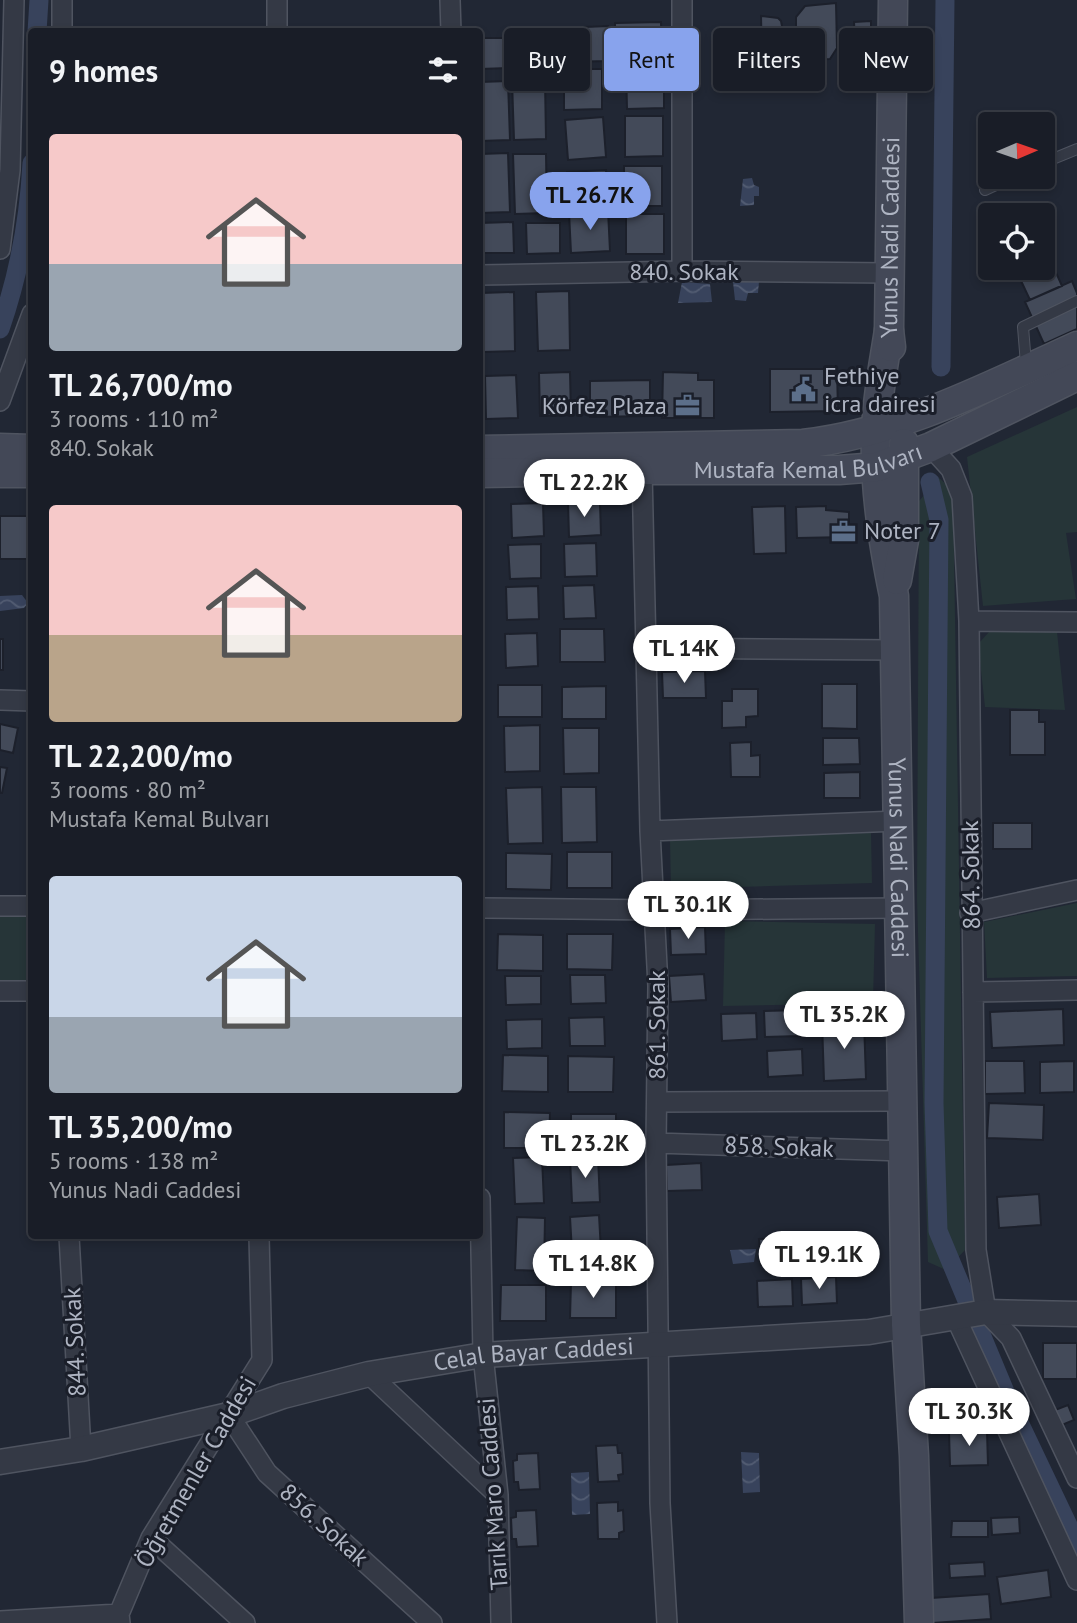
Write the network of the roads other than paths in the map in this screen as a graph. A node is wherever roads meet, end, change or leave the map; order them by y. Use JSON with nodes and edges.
{"nodes":[{"id":1,"x":14,"y":0,"type":"edge"},
{"id":2,"x":62,"y":0,"type":"edge"},
{"id":3,"x":277,"y":0,"type":"edge"},
{"id":4,"x":450,"y":0,"type":"edge"},
{"id":5,"x":682,"y":0,"type":"edge"},
{"id":6,"x":893,"y":0,"type":"edge"},
{"id":7,"x":62,"y":28,"type":"edge"},
{"id":8,"x":277,"y":28,"type":"edge"},
{"id":9,"x":451,"y":28,"type":"edge"},
{"id":10,"x":1077,"y":149,"type":"edge"},
{"id":11,"x":1055,"y":158,"type":"edge"},
{"id":12,"x":0,"y":249,"type":"edge"},
{"id":13,"x":682,"y":271,"type":"junction"},
{"id":14,"x":889,"y":273,"type":"junction"},
{"id":15,"x":483,"y":275,"type":"edge"},
{"id":16,"x":1077,"y":302,"type":"edge"},
{"id":17,"x":28,"y":325,"type":"edge"},
{"id":18,"x":889,"y":330,"type":"junction"},
{"id":19,"x":1077,"y":346,"type":"edge"},
{"id":20,"x":1027,"y":369,"type":"junction"},
{"id":21,"x":1077,"y":376,"type":"edge"},
{"id":22,"x":0,"y":401,"type":"edge"},
{"id":23,"x":902,"y":421,"type":"junction"},
{"id":24,"x":876,"y":430,"type":"junction"},
{"id":25,"x":932,"y":447,"type":"junction"},
{"id":26,"x":0,"y":448,"type":"edge"},
{"id":27,"x":28,"y":449,"type":"edge"},
{"id":28,"x":483,"y":450,"type":"edge"},
{"id":29,"x":905,"y":458,"type":"junction"},
{"id":30,"x":877,"y":467,"type":"junction"},
{"id":31,"x":642,"y":470,"type":"junction"},
{"id":32,"x":0,"y":473,"type":"edge"},
{"id":33,"x":483,"y":473,"type":"edge"},
{"id":34,"x":28,"y":474,"type":"edge"},
{"id":35,"x":894,"y":596,"type":"junction"},
{"id":36,"x":968,"y":621,"type":"junction"},
{"id":37,"x":1077,"y":622,"type":"edge"},
{"id":38,"x":646,"y":648,"type":"junction"},
{"id":39,"x":895,"y":650,"type":"junction"},
{"id":40,"x":0,"y":699,"type":"edge"},
{"id":41,"x":28,"y":701,"type":"edge"},
{"id":42,"x":898,"y":821,"type":"junction"},
{"id":43,"x":650,"y":831,"type":"junction"},
{"id":44,"x":1077,"y":890,"type":"edge"},
{"id":45,"x":0,"y":906,"type":"edge"},
{"id":46,"x":28,"y":906,"type":"edge"},
{"id":47,"x":483,"y":908,"type":"edge"},
{"id":48,"x":900,"y":908,"type":"junction"},
{"id":49,"x":655,"y":910,"type":"junction"},
{"id":50,"x":970,"y":913,"type":"junction"},
{"id":51,"x":1077,"y":990,"type":"edge"},
{"id":52,"x":0,"y":991,"type":"edge"},
{"id":53,"x":28,"y":991,"type":"edge"},
{"id":54,"x":973,"y":992,"type":"junction"},
{"id":55,"x":902,"y":1101,"type":"junction"},
{"id":56,"x":656,"y":1102,"type":"junction"},
{"id":57,"x":656,"y":1143,"type":"junction"},
{"id":58,"x":903,"y":1151,"type":"junction"},
{"id":59,"x":69,"y":1239,"type":"edge"},
{"id":60,"x":259,"y":1239,"type":"edge"},
{"id":61,"x":481,"y":1239,"type":"edge"},
{"id":62,"x":985,"y":1312,"type":"junction"},
{"id":63,"x":1077,"y":1314,"type":"edge"},
{"id":64,"x":957,"y":1317,"type":"junction"},
{"id":65,"x":906,"y":1325,"type":"junction"},
{"id":66,"x":660,"y":1346,"type":"junction"},
{"id":67,"x":483,"y":1354,"type":"junction"},
{"id":68,"x":369,"y":1374,"type":"junction"},
{"id":69,"x":229,"y":1415,"type":"junction"},
{"id":70,"x":81,"y":1449,"type":"junction"},
{"id":71,"x":0,"y":1462,"type":"edge"},
{"id":72,"x":1077,"y":1478,"type":"edge"},
{"id":73,"x":498,"y":1495,"type":"junction"},
{"id":74,"x":151,"y":1538,"type":"junction"},
{"id":75,"x":1077,"y":1580,"type":"edge"},
{"id":76,"x":119,"y":1618,"type":"edge"},
{"id":77,"x":0,"y":1621,"type":"edge"},
{"id":78,"x":245,"y":1623,"type":"edge"},
{"id":79,"x":432,"y":1623,"type":"edge"},
{"id":80,"x":501,"y":1623,"type":"edge"},
{"id":81,"x":667,"y":1623,"type":"edge"},
{"id":82,"x":919,"y":1623,"type":"edge"}],
"edges":[{"from":1,"to":12,"type":"street"},
{"from":2,"to":7,"type":"street"},
{"from":3,"to":8,"type":"street"},
{"from":4,"to":9,"type":"street"},
{"from":5,"to":13,"type":"street"},
{"from":6,"to":14,"type":"main road","name":"Yunus Nadi Caddesi"},
{"from":10,"to":11,"type":"lane"},
{"from":13,"to":14,"type":"street","name":"840. Sokak"},
{"from":13,"to":15,"type":"street","name":"840. Sokak"},
{"from":14,"to":18,"type":"main road","name":"Yunus Nadi Caddesi"},
{"from":16,"to":20,"type":"lane"},
{"from":17,"to":22,"type":"street"},
{"from":18,"to":23,"type":"main road","name":"Yunus Nadi Caddesi"},
{"from":18,"to":24,"type":"main road","name":"Yunus Nadi Caddesi"},
{"from":19,"to":20,"type":"main road","name":"Mustafa Kemal Bulvarı"},
{"from":20,"to":23,"type":"main road","name":"Mustafa Kemal Bulvarı"},
{"from":21,"to":25,"type":"main road","name":"Mustafa Kemal Bulvarı"},
{"from":23,"to":24,"type":"main road","name":"Mustafa Kemal Bulvarı"},
{"from":23,"to":29,"type":"main road","name":"Yunus Nadi Caddesi"},
{"from":24,"to":28,"type":"main road","name":"Mustafa Kemal Bulvarı"},
{"from":24,"to":30,"type":"main road","name":"Yunus Nadi Caddesi"},
{"from":25,"to":29,"type":"main road","name":"Mustafa Kemal Bulvarı"},
{"from":25,"to":36,"type":"street","name":"864. Sokak"},
{"from":26,"to":27,"type":"main road"},
{"from":29,"to":30,"type":"main road","name":"Mustafa Kemal Bulvarı"},
{"from":29,"to":35,"type":"main road","name":"Yunus Nadi Caddesi"},
{"from":30,"to":31,"type":"main road","name":"Mustafa Kemal Bulvarı"},
{"from":30,"to":35,"type":"main road","name":"Yunus Nadi Caddesi"},
{"from":31,"to":33,"type":"main road","name":"Mustafa Kemal Bulvarı"},
{"from":31,"to":38,"type":"street","name":"861. Sokak"},
{"from":32,"to":34,"type":"main road"},
{"from":35,"to":39,"type":"main road","name":"Yunus Nadi Caddesi"},
{"from":36,"to":37,"type":"street"},
{"from":36,"to":50,"type":"street","name":"864. Sokak"},
{"from":38,"to":39,"type":"street"},
{"from":38,"to":43,"type":"street","name":"861. Sokak"},
{"from":39,"to":42,"type":"main road","name":"Yunus Nadi Caddesi"},
{"from":40,"to":41,"type":"street"},
{"from":42,"to":43,"type":"street"},
{"from":42,"to":48,"type":"main road","name":"Yunus Nadi Caddesi"},
{"from":43,"to":49,"type":"street","name":"861. Sokak"},
{"from":44,"to":50,"type":"street"},
{"from":45,"to":46,"type":"street"},
{"from":47,"to":49,"type":"street"},
{"from":48,"to":49,"type":"street"},
{"from":48,"to":55,"type":"main road","name":"Yunus Nadi Caddesi"},
{"from":49,"to":56,"type":"street","name":"861. Sokak"},
{"from":50,"to":54,"type":"street","name":"864. Sokak"},
{"from":51,"to":54,"type":"street"},
{"from":52,"to":53,"type":"street"},
{"from":54,"to":62,"type":"street","name":"864. Sokak"},
{"from":55,"to":56,"type":"street"},
{"from":55,"to":58,"type":"main road","name":"Yunus Nadi Caddesi"},
{"from":56,"to":57,"type":"street","name":"861. Sokak"},
{"from":57,"to":58,"type":"street","name":"858. Sokak"},
{"from":57,"to":66,"type":"street","name":"861. Sokak"},
{"from":58,"to":65,"type":"main road","name":"Yunus Nadi Caddesi"},
{"from":59,"to":70,"type":"street","name":"844. Sokak"},
{"from":60,"to":69,"type":"street","name":"Öğretmenler Caddesi"},
{"from":61,"to":67,"type":"street","name":"Tarık Maro Caddesi"},
{"from":62,"to":63,"type":"street","name":"Celal Bayar Caddesi"},
{"from":62,"to":64,"type":"street","name":"Celal Bayar Caddesi"},
{"from":62,"to":72,"type":"street"},
{"from":64,"to":65,"type":"street","name":"Celal Bayar Caddesi"},
{"from":64,"to":75,"type":"street"},
{"from":65,"to":66,"type":"street","name":"Celal Bayar Caddesi"},
{"from":65,"to":82,"type":"main road","name":"Yunus Nadi Caddesi"},
{"from":66,"to":67,"type":"street","name":"Celal Bayar Caddesi"},
{"from":66,"to":81,"type":"street","name":"861. Sokak"},
{"from":67,"to":68,"type":"street","name":"Celal Bayar Caddesi"},
{"from":67,"to":73,"type":"street","name":"Tarık Maro Caddesi"},
{"from":68,"to":69,"type":"street","name":"Celal Bayar Caddesi"},
{"from":68,"to":73,"type":"street"},
{"from":69,"to":70,"type":"street","name":"Celal Bayar Caddesi"},
{"from":69,"to":74,"type":"street","name":"Öğretmenler Caddesi"},
{"from":69,"to":79,"type":"street","name":"856. Sokak"},
{"from":70,"to":71,"type":"street","name":"Celal Bayar Caddesi"},
{"from":73,"to":80,"type":"street","name":"Tarık Maro Caddesi"},
{"from":74,"to":76,"type":"street","name":"Öğretmenler Caddesi"},
{"from":74,"to":78,"type":"street"},
{"from":76,"to":77,"type":"street"}]}
